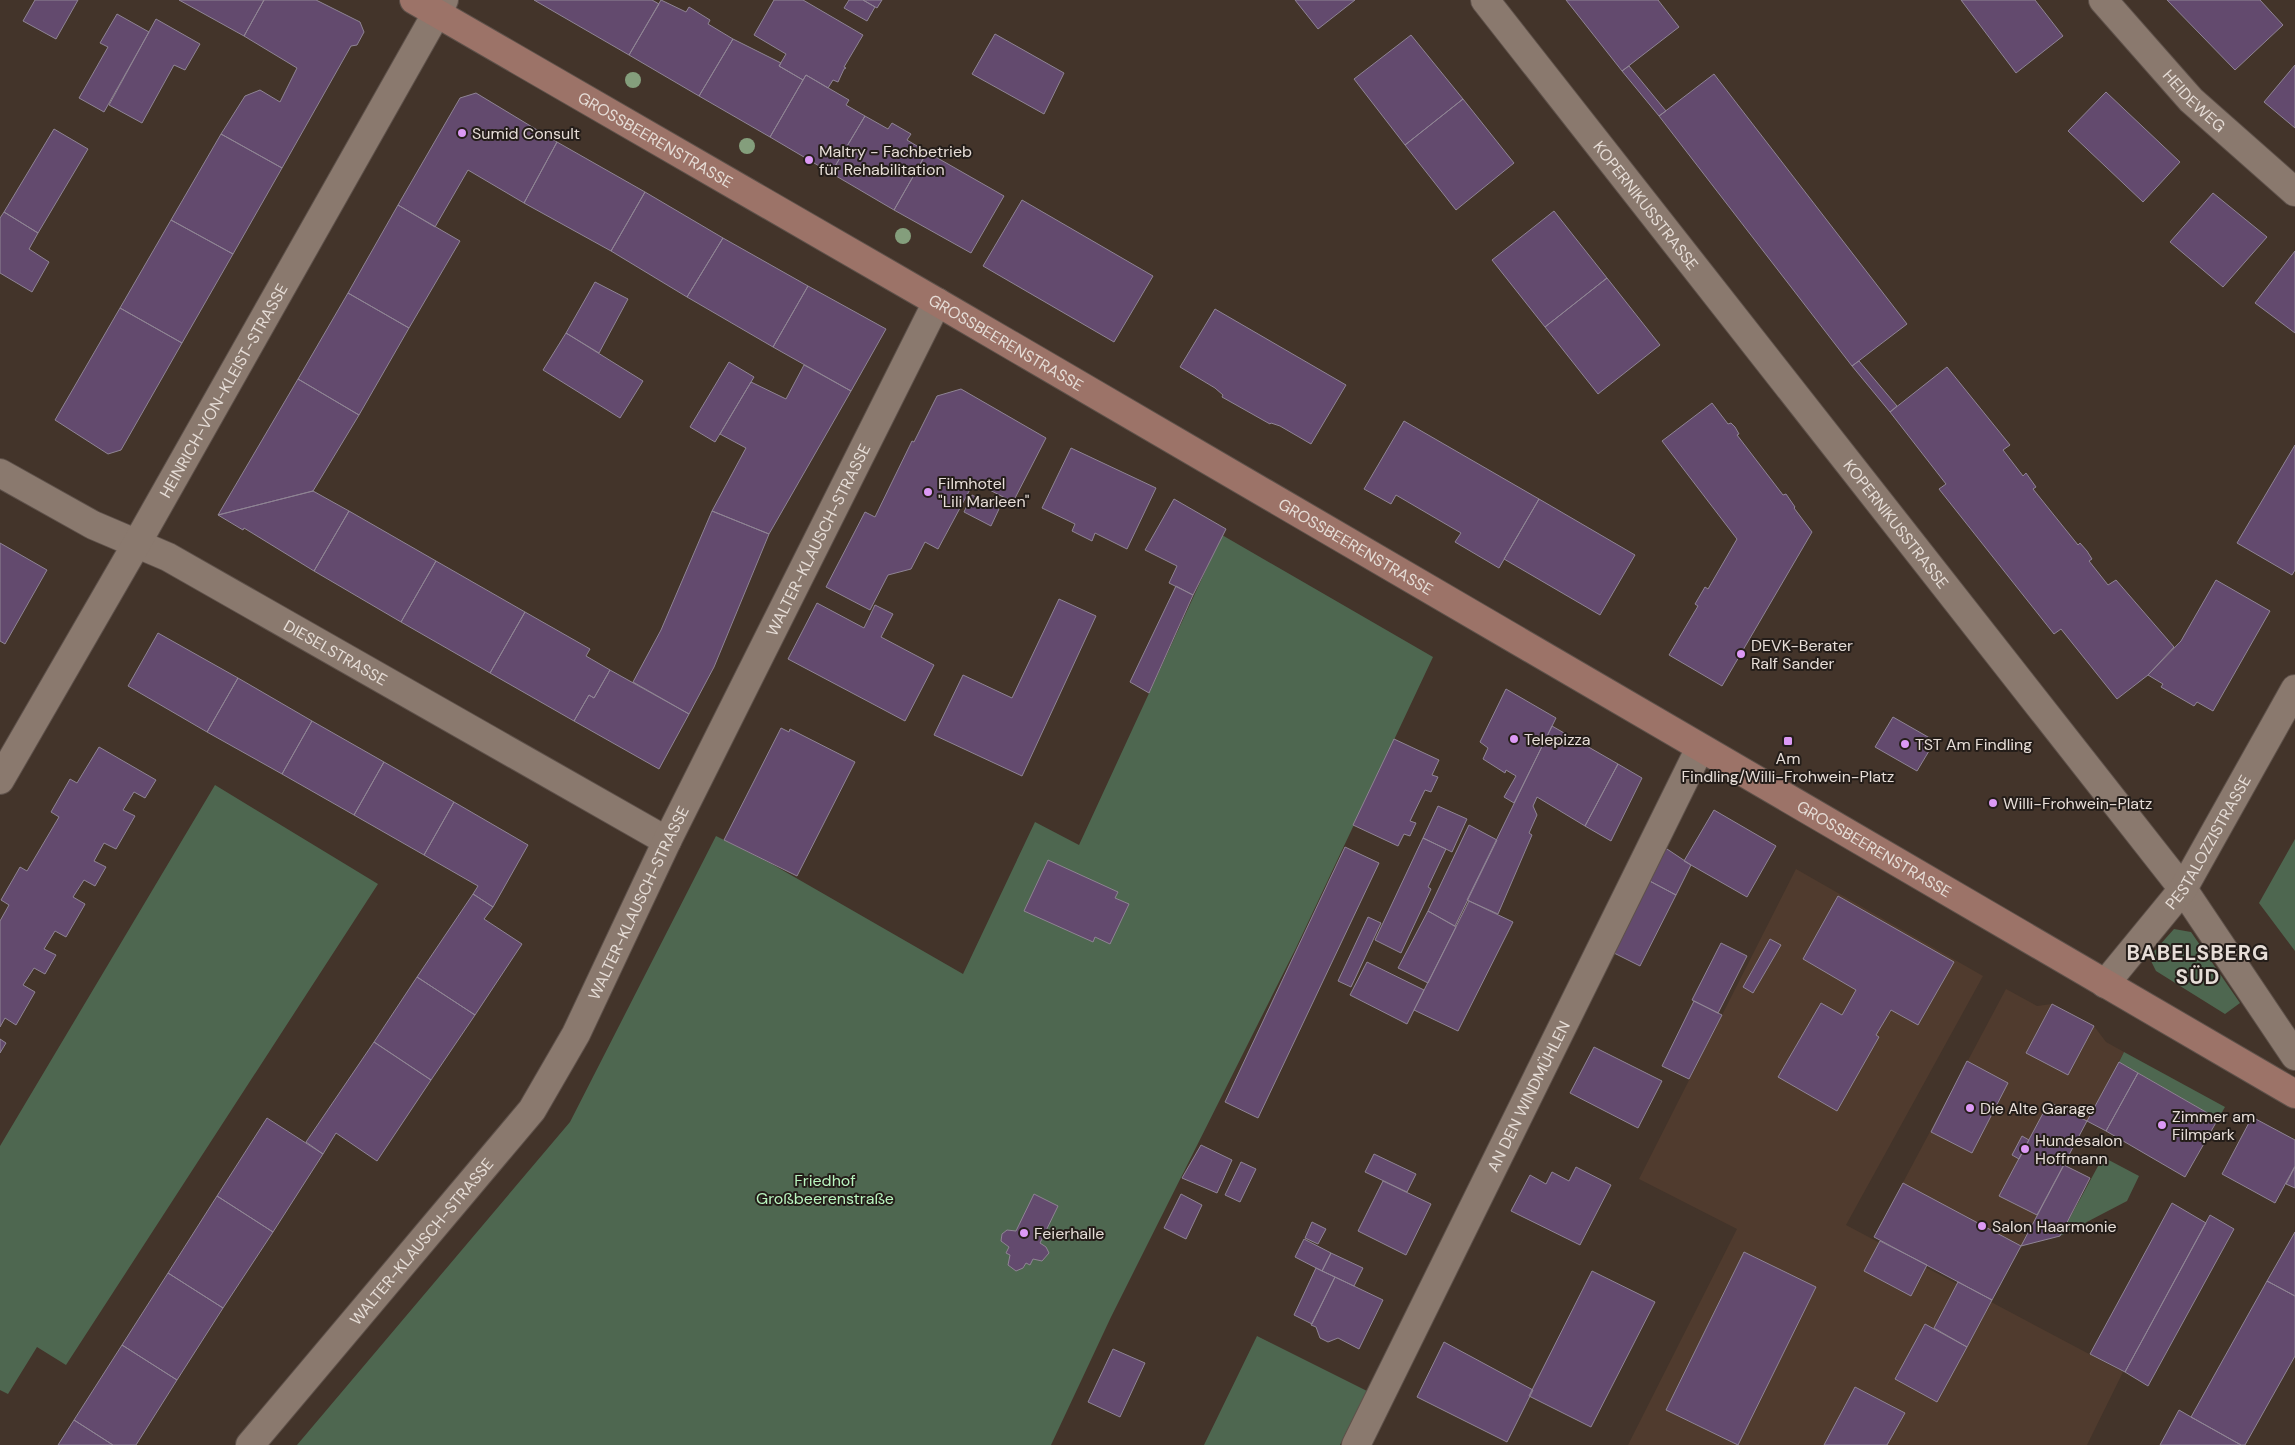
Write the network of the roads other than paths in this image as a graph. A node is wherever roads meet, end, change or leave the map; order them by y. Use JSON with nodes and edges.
{"nodes":[{"id":1,"x":1485,"y":0,"type":"edge"},
{"id":2,"x":2103,"y":0,"type":"edge"},
{"id":3,"x":432,"y":4,"type":"edge"},
{"id":4,"x":2295,"y":192,"type":"edge"},
{"id":5,"x":937,"y":302,"type":"junction"},
{"id":6,"x":0,"y":473,"type":"edge"},
{"id":7,"x":137,"y":543,"type":"junction"},
{"id":8,"x":2295,"y":690,"type":"edge"},
{"id":9,"x":1700,"y":748,"type":"junction"},
{"id":10,"x":0,"y":780,"type":"edge"},
{"id":11,"x":667,"y":841,"type":"junction"},
{"id":12,"x":2184,"y":889,"type":"junction"},
{"id":13,"x":2104,"y":984,"type":"junction"},
{"id":14,"x":2295,"y":1056,"type":"edge"},
{"id":15,"x":2295,"y":1094,"type":"edge"},
{"id":16,"x":250,"y":1445,"type":"edge"},
{"id":17,"x":1356,"y":1445,"type":"edge"}],
"edges":[{"from":1,"to":12,"type":"street","name":"KOPERNIKUSSTRASSE"},
{"from":2,"to":4,"type":"street","name":"HEIDEWEG"},
{"from":3,"to":5,"type":"street","name":"GROSSBEERENSTRASSE"},
{"from":3,"to":7,"type":"street","name":"HEINRICH-VON-KLEIST-STRASSE"},
{"from":5,"to":9,"type":"street","name":"GROSSBEERENSTRASSE"},
{"from":5,"to":11,"type":"street","name":"WALTER-KLAUSCH-STRASSE"},
{"from":6,"to":7,"type":"street","name":"DIESELSTRASSE"},
{"from":7,"to":10,"type":"street","name":"HEINRICH-VON-KLEIST-STRASSE"},
{"from":7,"to":11,"type":"street","name":"DIESELSTRASSE"},
{"from":8,"to":12,"type":"street","name":"PESTALOZZISTRASSE"},
{"from":9,"to":13,"type":"street","name":"GROSSBEERENSTRASSE"},
{"from":9,"to":17,"type":"street","name":"AN DEN WINDMÜHLEN"},
{"from":11,"to":16,"type":"street","name":"WALTER-KLAUSCH-STRASSE"},
{"from":12,"to":13,"type":"street","name":"PESTALOZZISTRASSE"},
{"from":12,"to":14,"type":"street","name":"KOPERNIKUSSTRASSE"},
{"from":13,"to":15,"type":"street","name":"GROSSBEERENSTRASSE"}]}
